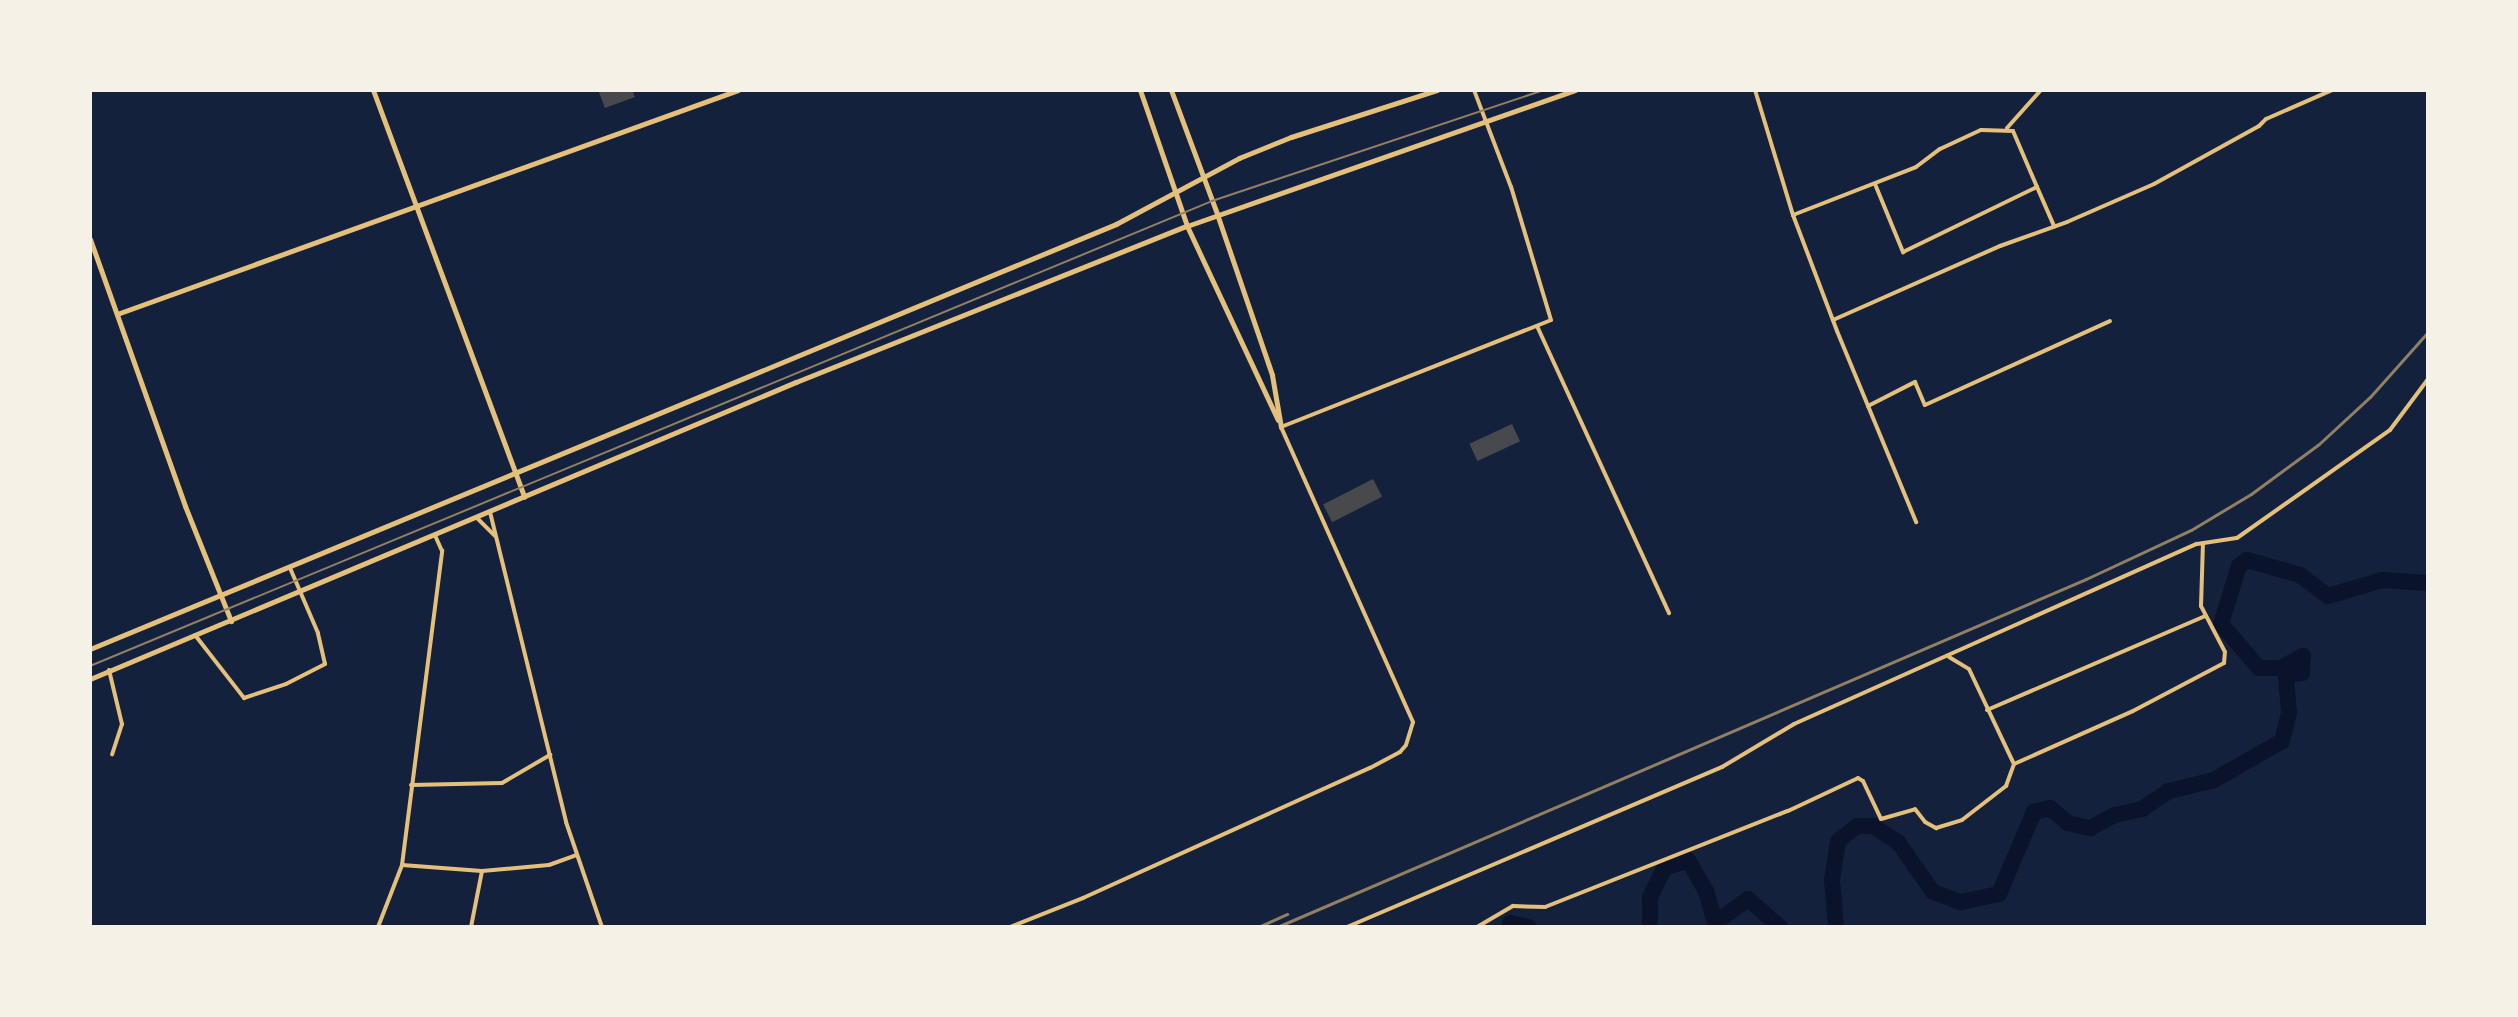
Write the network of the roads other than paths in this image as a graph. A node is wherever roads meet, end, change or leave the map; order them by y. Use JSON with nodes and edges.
{"nodes":[{"id":1,"x":373,"y":90,"type":"edge"},
{"id":2,"x":738,"y":90,"type":"edge"},
{"id":3,"x":1140,"y":90,"type":"edge"},
{"id":4,"x":1171,"y":90,"type":"edge"},
{"id":5,"x":1437,"y":90,"type":"edge"},
{"id":6,"x":1474,"y":90,"type":"edge"},
{"id":7,"x":1575,"y":90,"type":"edge"},
{"id":8,"x":1755,"y":90,"type":"edge"},
{"id":9,"x":2041,"y":90,"type":"edge"},
{"id":10,"x":2332,"y":90,"type":"edge"},
{"id":11,"x":1487,"y":121,"type":"junction"},
{"id":12,"x":2007,"y":128,"type":"junction"},
{"id":13,"x":1204,"y":178,"type":"junction"},
{"id":14,"x":1875,"y":184,"type":"junction"},
{"id":15,"x":2037,"y":187,"type":"junction"},
{"id":16,"x":1175,"y":194,"type":"junction"},
{"id":17,"x":414,"y":206,"type":"junction"},
{"id":18,"x":1217,"y":214,"type":"junction"},
{"id":19,"x":1793,"y":215,"type":"junction"},
{"id":20,"x":1187,"y":226,"type":"junction"},
{"id":21,"x":2054,"y":227,"type":"junction"},
{"id":22,"x":90,"y":239,"type":"edge"},
{"id":23,"x":117,"y":314,"type":"junction"},
{"id":24,"x":1833,"y":320,"type":"junction"},
{"id":25,"x":2110,"y":321,"type":"dead end"},
{"id":26,"x":1537,"y":326,"type":"junction"},
{"id":27,"x":2428,"y":379,"type":"edge"},
{"id":28,"x":1868,"y":406,"type":"junction"},
{"id":29,"x":1281,"y":427,"type":"junction"},
{"id":30,"x":514,"y":472,"type":"junction"},
{"id":31,"x":524,"y":497,"type":"junction"},
{"id":32,"x":490,"y":512,"type":"junction"},
{"id":33,"x":477,"y":518,"type":"junction"},
{"id":34,"x":1916,"y":522,"type":"dead end"},
{"id":35,"x":435,"y":535,"type":"junction"},
{"id":36,"x":496,"y":536,"type":"junction"},
{"id":37,"x":2203,"y":543,"type":"junction"},
{"id":38,"x":290,"y":568,"type":"junction"},
{"id":39,"x":301,"y":592,"type":"junction"},
{"id":40,"x":220,"y":595,"type":"junction"},
{"id":41,"x":1669,"y":613,"type":"dead end"},
{"id":42,"x":2205,"y":616,"type":"junction"},
{"id":43,"x":231,"y":621,"type":"junction"},
{"id":44,"x":195,"y":635,"type":"junction"},
{"id":45,"x":90,"y":649,"type":"edge"},
{"id":46,"x":1947,"y":656,"type":"junction"},
{"id":47,"x":109,"y":670,"type":"junction"},
{"id":48,"x":90,"y":679,"type":"edge"},
{"id":49,"x":1987,"y":710,"type":"junction"},
{"id":50,"x":112,"y":754,"type":"dead end"},
{"id":51,"x":550,"y":755,"type":"junction"},
{"id":52,"x":2014,"y":764,"type":"junction"},
{"id":53,"x":411,"y":785,"type":"junction"},
{"id":54,"x":576,"y":855,"type":"junction"},
{"id":55,"x":402,"y":865,"type":"junction"},
{"id":56,"x":482,"y":871,"type":"junction"},
{"id":57,"x":378,"y":927,"type":"edge"},
{"id":58,"x":471,"y":927,"type":"edge"},
{"id":59,"x":602,"y":927,"type":"edge"},
{"id":60,"x":1010,"y":927,"type":"edge"},
{"id":61,"x":1347,"y":927,"type":"edge"},
{"id":62,"x":1477,"y":927,"type":"edge"}],
"edges":[{"from":1,"to":17,"type":"main road"},
{"from":2,"to":17,"type":"main road"},
{"from":3,"to":16,"type":"main road"},
{"from":4,"to":13,"type":"main road"},
{"from":5,"to":13,"type":"main road"},
{"from":6,"to":11,"type":"street"},
{"from":7,"to":11,"type":"main road"},
{"from":8,"to":19,"type":"street"},
{"from":9,"to":12,"type":"street"},
{"from":10,"to":21,"type":"street"},
{"from":11,"to":18,"type":"main road"},
{"from":11,"to":26,"type":"street"},
{"from":12,"to":14,"type":"street"},
{"from":12,"to":15,"type":"street"},
{"from":13,"to":16,"type":"main road"},
{"from":13,"to":18,"type":"main road"},
{"from":14,"to":15,"type":"street"},
{"from":14,"to":19,"type":"street"},
{"from":15,"to":21,"type":"street"},
{"from":16,"to":20,"type":"main road"},
{"from":16,"to":30,"type":"main road"},
{"from":17,"to":23,"type":"main road"},
{"from":17,"to":30,"type":"main road"},
{"from":18,"to":20,"type":"main road"},
{"from":18,"to":29,"type":"main road"},
{"from":19,"to":24,"type":"street"},
{"from":20,"to":29,"type":"main road"},
{"from":20,"to":31,"type":"main road"},
{"from":21,"to":24,"type":"street"},
{"from":22,"to":23,"type":"main road"},
{"from":23,"to":40,"type":"main road"},
{"from":24,"to":28,"type":"street"},
{"from":25,"to":28,"type":"street"},
{"from":26,"to":29,"type":"street"},
{"from":26,"to":41,"type":"street"},
{"from":27,"to":37,"type":"street"},
{"from":28,"to":34,"type":"street"},
{"from":29,"to":60,"type":"street"},
{"from":30,"to":31,"type":"main road"},
{"from":30,"to":38,"type":"main road"},
{"from":31,"to":32,"type":"main road"},
{"from":32,"to":33,"type":"main road"},
{"from":32,"to":36,"type":"street"},
{"from":33,"to":35,"type":"main road"},
{"from":33,"to":36,"type":"street"},
{"from":35,"to":39,"type":"main road"},
{"from":35,"to":53,"type":"street"},
{"from":36,"to":51,"type":"street"},
{"from":37,"to":42,"type":"street"},
{"from":37,"to":46,"type":"street"},
{"from":38,"to":39,"type":"street"},
{"from":38,"to":40,"type":"main road"},
{"from":39,"to":43,"type":"main road"},
{"from":39,"to":44,"type":"street"},
{"from":40,"to":43,"type":"main road"},
{"from":40,"to":45,"type":"main road"},
{"from":42,"to":49,"type":"street"},
{"from":42,"to":52,"type":"street"},
{"from":43,"to":44,"type":"main road"},
{"from":44,"to":47,"type":"main road"},
{"from":46,"to":49,"type":"street"},
{"from":46,"to":61,"type":"street"},
{"from":47,"to":48,"type":"main road"},
{"from":47,"to":50,"type":"street"},
{"from":49,"to":52,"type":"street"},
{"from":51,"to":53,"type":"street"},
{"from":51,"to":54,"type":"street"},
{"from":52,"to":62,"type":"street"},
{"from":53,"to":55,"type":"street"},
{"from":54,"to":56,"type":"street"},
{"from":54,"to":59,"type":"street"},
{"from":55,"to":56,"type":"street"},
{"from":55,"to":57,"type":"street"},
{"from":56,"to":58,"type":"street"}]}
